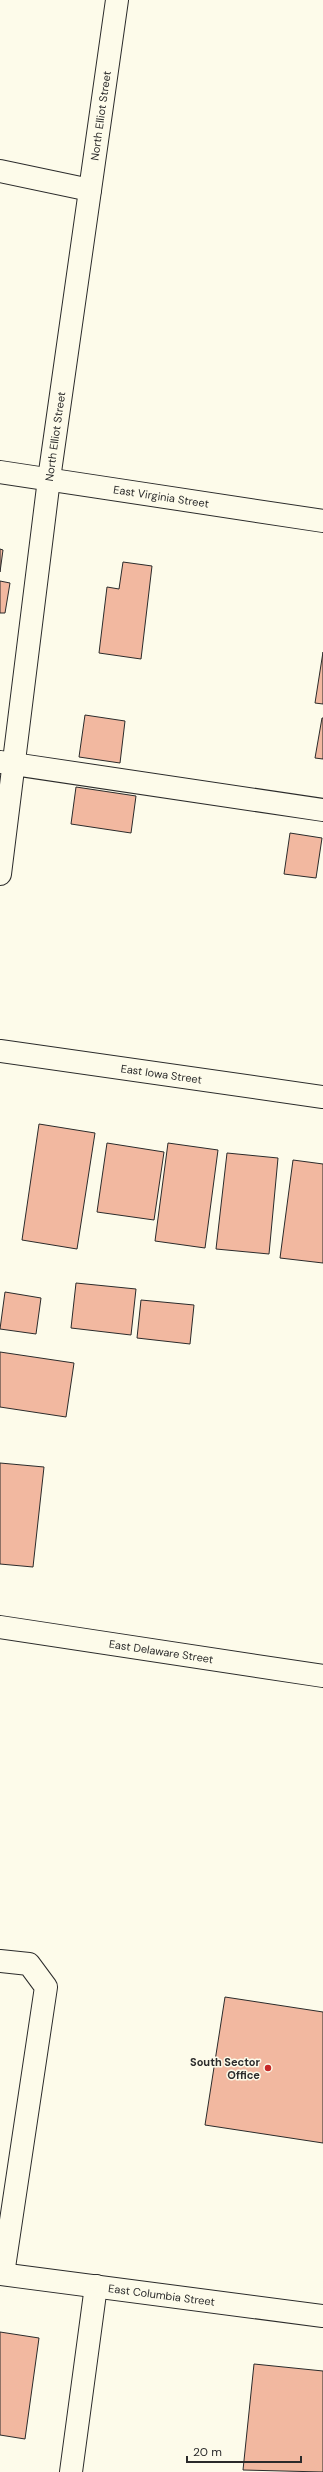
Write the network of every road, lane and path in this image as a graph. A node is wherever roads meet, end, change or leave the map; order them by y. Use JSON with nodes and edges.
{"nodes":[{"id":1,"x":118,"y":0,"type":"edge"},
{"id":2,"x":0,"y":171,"type":"edge"},
{"id":3,"x":90,"y":190,"type":"junction"},
{"id":4,"x":0,"y":472,"type":"edge"},
{"id":5,"x":50,"y":479,"type":"junction"},
{"id":6,"x":323,"y":521,"type":"edge"},
{"id":7,"x":7,"y":763,"type":"edge"},
{"id":8,"x":323,"y":810,"type":"edge"},
{"id":9,"x":0,"y":874,"type":"edge"},
{"id":10,"x":0,"y":1051,"type":"edge"},
{"id":11,"x":323,"y":1097,"type":"edge"},
{"id":12,"x":0,"y":1627,"type":"edge"},
{"id":13,"x":323,"y":1676,"type":"edge"},
{"id":14,"x":0,"y":1961,"type":"edge"},
{"id":15,"x":2,"y":2274,"type":"edge"},
{"id":16,"x":96,"y":2286,"type":"junction"},
{"id":17,"x":323,"y":2316,"type":"edge"},
{"id":18,"x":71,"y":2472,"type":"edge"}],
"edges":[{"from":1,"to":3,"type":"street","name":"North Elliot Street"},
{"from":2,"to":3,"type":"street"},
{"from":3,"to":5,"type":"street","name":"North Elliot Street"},
{"from":4,"to":5,"type":"street","name":"East Virginia Street"},
{"from":5,"to":6,"type":"street","name":"East Virginia Street"},
{"from":5,"to":7,"type":"street","name":"North Elliot Street"},
{"from":7,"to":8,"type":"street"},
{"from":7,"to":9,"type":"street","name":"North Elliot Street"},
{"from":10,"to":11,"type":"street","name":"East Iowa Street"},
{"from":12,"to":13,"type":"street","name":"East Delaware Street"},
{"from":14,"to":15,"type":"street"},
{"from":15,"to":16,"type":"street","name":"East Columbia Street"},
{"from":16,"to":17,"type":"street","name":"East Columbia Street"},
{"from":16,"to":18,"type":"street"}]}
